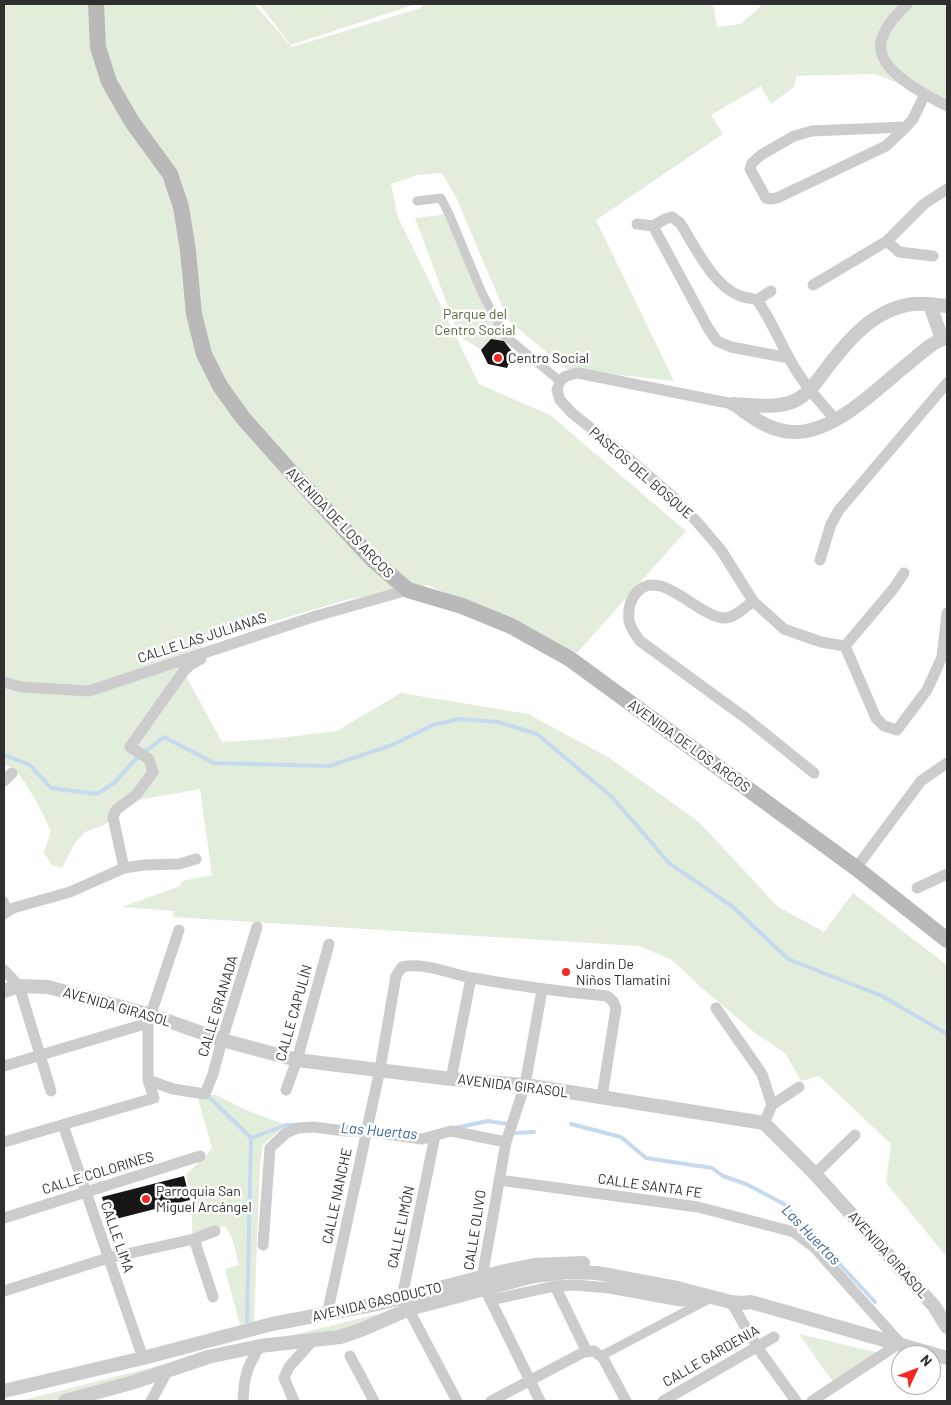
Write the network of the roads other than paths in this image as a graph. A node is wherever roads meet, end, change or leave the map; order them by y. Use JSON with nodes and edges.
{"nodes":[{"id":1,"x":96,"y":4,"type":"edge"},
{"id":2,"x":907,"y":4,"type":"edge"},
{"id":3,"x":925,"y":94,"type":"junction"},
{"id":4,"x":947,"y":106,"type":"edge"},
{"id":5,"x":906,"y":127,"type":"junction"},
{"id":6,"x":947,"y":189,"type":"edge"},
{"id":7,"x":417,"y":201,"type":"dead end"},
{"id":8,"x":637,"y":224,"type":"dead end"},
{"id":9,"x":653,"y":226,"type":"junction"},
{"id":10,"x":888,"y":241,"type":"junction"},
{"id":11,"x":932,"y":256,"type":"dead end"},
{"id":12,"x":814,"y":285,"type":"dead end"},
{"id":13,"x":772,"y":291,"type":"dead end"},
{"id":14,"x":757,"y":300,"type":"junction"},
{"id":15,"x":930,"y":305,"type":"junction"},
{"id":16,"x":947,"y":306,"type":"edge"},
{"id":17,"x":945,"y":339,"type":"edge"},
{"id":18,"x":789,"y":358,"type":"junction"},
{"id":19,"x":560,"y":381,"type":"junction"},
{"id":20,"x":947,"y":383,"type":"edge"},
{"id":21,"x":809,"y":390,"type":"junction"},
{"id":22,"x":733,"y":404,"type":"junction"},
{"id":23,"x":835,"y":419,"type":"junction"},
{"id":24,"x":820,"y":560,"type":"dead end"},
{"id":25,"x":904,"y":573,"type":"dead end"},
{"id":26,"x":408,"y":590,"type":"junction"},
{"id":27,"x":754,"y":602,"type":"junction"},
{"id":28,"x":947,"y":613,"type":"edge"},
{"id":29,"x":845,"y":646,"type":"junction"},
{"id":30,"x":220,"y":648,"type":"junction"},
{"id":31,"x":4,"y":682,"type":"edge"},
{"id":32,"x":947,"y":763,"type":"edge"},
{"id":33,"x":814,"y":773,"type":"dead end"},
{"id":34,"x":196,"y":859,"type":"dead end"},
{"id":35,"x":124,"y":868,"type":"junction"},
{"id":36,"x":856,"y":868,"type":"junction"},
{"id":37,"x":947,"y":874,"type":"edge"},
{"id":38,"x":917,"y":888,"type":"dead end"},
{"id":39,"x":4,"y":909,"type":"edge"},
{"id":40,"x":257,"y":927,"type":"dead end"},
{"id":41,"x":179,"y":930,"type":"dead end"},
{"id":42,"x":947,"y":940,"type":"edge"},
{"id":43,"x":329,"y":944,"type":"dead end"},
{"id":44,"x":4,"y":970,"type":"edge"},
{"id":45,"x":471,"y":978,"type":"junction"},
{"id":46,"x":19,"y":986,"type":"junction"},
{"id":47,"x":542,"y":990,"type":"junction"},
{"id":48,"x":4,"y":991,"type":"edge"},
{"id":49,"x":716,"y":1008,"type":"dead end"},
{"id":50,"x":149,"y":1019,"type":"junction"},
{"id":51,"x":222,"y":1040,"type":"junction"},
{"id":52,"x":40,"y":1054,"type":"junction"},
{"id":53,"x":297,"y":1060,"type":"junction"},
{"id":54,"x":4,"y":1066,"type":"edge"},
{"id":55,"x":380,"y":1069,"type":"junction"},
{"id":56,"x":452,"y":1079,"type":"junction"},
{"id":57,"x":148,"y":1080,"type":"junction"},
{"id":58,"x":525,"y":1085,"type":"junction"},
{"id":59,"x":799,"y":1088,"type":"dead end"},
{"id":60,"x":286,"y":1090,"type":"dead end"},
{"id":61,"x":52,"y":1091,"type":"dead end"},
{"id":62,"x":602,"y":1097,"type":"junction"},
{"id":63,"x":772,"y":1106,"type":"junction"},
{"id":64,"x":764,"y":1122,"type":"junction"},
{"id":65,"x":63,"y":1125,"type":"junction"},
{"id":66,"x":367,"y":1127,"type":"junction"},
{"id":67,"x":855,"y":1135,"type":"dead end"},
{"id":68,"x":435,"y":1136,"type":"junction"},
{"id":69,"x":507,"y":1139,"type":"junction"},
{"id":70,"x":4,"y":1142,"type":"edge"},
{"id":71,"x":200,"y":1156,"type":"dead end"},
{"id":72,"x":815,"y":1174,"type":"junction"},
{"id":73,"x":499,"y":1180,"type":"junction"},
{"id":74,"x":86,"y":1193,"type":"junction"},
{"id":75,"x":4,"y":1218,"type":"edge"},
{"id":76,"x":215,"y":1232,"type":"dead end"},
{"id":77,"x":194,"y":1239,"type":"junction"},
{"id":78,"x":263,"y":1245,"type":"dead end"},
{"id":79,"x":108,"y":1258,"type":"junction"},
{"id":80,"x":555,"y":1286,"type":"junction"},
{"id":81,"x":486,"y":1289,"type":"junction"},
{"id":82,"x":4,"y":1291,"type":"edge"},
{"id":83,"x":213,"y":1297,"type":"dead end"},
{"id":84,"x":713,"y":1297,"type":"junction"},
{"id":85,"x":731,"y":1302,"type":"junction"},
{"id":86,"x":751,"y":1302,"type":"junction"},
{"id":87,"x":406,"y":1303,"type":"junction"},
{"id":88,"x":327,"y":1315,"type":"junction"},
{"id":89,"x":947,"y":1327,"type":"edge"},
{"id":90,"x":774,"y":1337,"type":"dead end"},
{"id":91,"x":314,"y":1339,"type":"junction"},
{"id":92,"x":900,"y":1343,"type":"junction"},
{"id":93,"x":260,"y":1346,"type":"junction"},
{"id":94,"x":757,"y":1347,"type":"junction"},
{"id":95,"x":594,"y":1353,"type":"junction"},
{"id":96,"x":350,"y":1356,"type":"dead end"},
{"id":97,"x":143,"y":1358,"type":"junction"},
{"id":98,"x":947,"y":1358,"type":"edge"},
{"id":99,"x":167,"y":1372,"type":"junction"},
{"id":100,"x":530,"y":1381,"type":"junction"},
{"id":101,"x":4,"y":1391,"type":"edge"},
{"id":102,"x":65,"y":1401,"type":"edge"},
{"id":103,"x":151,"y":1401,"type":"edge"},
{"id":104,"x":243,"y":1401,"type":"edge"},
{"id":105,"x":294,"y":1401,"type":"edge"},
{"id":106,"x":374,"y":1401,"type":"edge"},
{"id":107,"x":457,"y":1401,"type":"edge"},
{"id":108,"x":491,"y":1401,"type":"edge"},
{"id":109,"x":540,"y":1401,"type":"edge"},
{"id":110,"x":626,"y":1401,"type":"edge"},
{"id":111,"x":664,"y":1401,"type":"edge"},
{"id":112,"x":796,"y":1401,"type":"edge"},
{"id":113,"x":812,"y":1401,"type":"edge"}],
"edges":[{"from":1,"to":26,"type":"main road","name":"AVENIDA DE LOS ARCOS"},
{"from":2,"to":3,"type":"street"},
{"from":3,"to":4,"type":"street"},
{"from":3,"to":5,"type":"street"},
{"from":5,"to":5,"type":"street"},
{"from":6,"to":10,"type":"street"},
{"from":7,"to":19,"type":"street"},
{"from":8,"to":9,"type":"street"},
{"from":9,"to":14,"type":"street"},
{"from":9,"to":18,"type":"street"},
{"from":10,"to":11,"type":"street"},
{"from":10,"to":12,"type":"street"},
{"from":13,"to":14,"type":"street"},
{"from":14,"to":18,"type":"street"},
{"from":15,"to":16,"type":"street"},
{"from":15,"to":17,"type":"street"},
{"from":15,"to":21,"type":"street"},
{"from":17,"to":23,"type":"street"},
{"from":18,"to":21,"type":"street"},
{"from":19,"to":22,"type":"street"},
{"from":19,"to":27,"type":"street","name":"PASEOS DEL BOSQUE"},
{"from":20,"to":24,"type":"street"},
{"from":21,"to":22,"type":"street"},
{"from":21,"to":23,"type":"street"},
{"from":22,"to":23,"type":"street"},
{"from":25,"to":29,"type":"street"},
{"from":26,"to":30,"type":"street","name":"CALLE LAS JULIANAS"},
{"from":26,"to":36,"type":"main road","name":"AVENIDA DE LOS ARCOS"},
{"from":27,"to":29,"type":"street","name":"PASEOS DEL BOSQUE"},
{"from":27,"to":33,"type":"street"},
{"from":28,"to":29,"type":"street"},
{"from":30,"to":31,"type":"street","name":"CALLE LAS JULIANAS"},
{"from":30,"to":35,"type":"street"},
{"from":32,"to":36,"type":"street"},
{"from":34,"to":35,"type":"street"},
{"from":35,"to":39,"type":"street"},
{"from":36,"to":42,"type":"main road","name":"AVENIDA DE LOS ARCOS"},
{"from":37,"to":38,"type":"street"},
{"from":40,"to":51,"type":"street","name":"CALLE GRANADA"},
{"from":41,"to":50,"type":"street"},
{"from":43,"to":53,"type":"street","name":"CALLE CAPULÍN"},
{"from":44,"to":46,"type":"street"},
{"from":45,"to":47,"type":"street"},
{"from":45,"to":55,"type":"street","name":"CALLE NANCHE"},
{"from":45,"to":56,"type":"street"},
{"from":46,"to":48,"type":"street"},
{"from":46,"to":50,"type":"street","name":"AVENIDA GIRASOL"},
{"from":46,"to":52,"type":"street"},
{"from":47,"to":58,"type":"street","name":"CALLE OLIVO"},
{"from":47,"to":62,"type":"street"},
{"from":49,"to":63,"type":"street"},
{"from":50,"to":51,"type":"street","name":"AVENIDA GIRASOL"},
{"from":50,"to":52,"type":"street"},
{"from":50,"to":57,"type":"street"},
{"from":51,"to":53,"type":"street","name":"AVENIDA GIRASOL"},
{"from":51,"to":57,"type":"street","name":"CALLE GRANADA"},
{"from":52,"to":54,"type":"street"},
{"from":52,"to":61,"type":"street"},
{"from":53,"to":55,"type":"street","name":"AVENIDA GIRASOL"},
{"from":53,"to":60,"type":"street","name":"CALLE CAPULÍN"},
{"from":55,"to":56,"type":"street","name":"AVENIDA GIRASOL"},
{"from":55,"to":66,"type":"street","name":"CALLE NANCHE"},
{"from":56,"to":58,"type":"street","name":"AVENIDA GIRASOL"},
{"from":57,"to":65,"type":"street"},
{"from":58,"to":62,"type":"street","name":"AVENIDA GIRASOL"},
{"from":58,"to":69,"type":"street","name":"CALLE OLIVO"},
{"from":59,"to":63,"type":"street"},
{"from":62,"to":64,"type":"street","name":"AVENIDA GIRASOL"},
{"from":63,"to":64,"type":"street"},
{"from":64,"to":72,"type":"street","name":"AVENIDA GIRASOL"},
{"from":65,"to":70,"type":"street"},
{"from":65,"to":74,"type":"street","name":"CALLE LIMA"},
{"from":66,"to":68,"type":"street"},
{"from":66,"to":78,"type":"street"},
{"from":66,"to":88,"type":"street","name":"CALLE NANCHE"},
{"from":67,"to":72,"type":"street"},
{"from":68,"to":69,"type":"street"},
{"from":68,"to":87,"type":"street","name":"CALLE LIMÓN"},
{"from":69,"to":73,"type":"street","name":"CALLE OLIVO"},
{"from":71,"to":74,"type":"street","name":"CALLE COLORINES"},
{"from":72,"to":89,"type":"street","name":"AVENIDA GIRASOL"},
{"from":73,"to":81,"type":"street","name":"CALLE OLIVO"},
{"from":73,"to":92,"type":"street","name":"CALLE SANTA FE"},
{"from":74,"to":75,"type":"street","name":"CALLE COLORINES"},
{"from":74,"to":79,"type":"street","name":"CALLE LIMA"},
{"from":76,"to":77,"type":"street"},
{"from":77,"to":79,"type":"street"},
{"from":77,"to":83,"type":"street"},
{"from":79,"to":82,"type":"street"},
{"from":79,"to":97,"type":"street","name":"CALLE LIMA"},
{"from":80,"to":81,"type":"street"},
{"from":80,"to":84,"type":"street"},
{"from":80,"to":95,"type":"street"},
{"from":81,"to":84,"type":"street","name":"AVENIDA GASODUCTO"},
{"from":81,"to":86,"type":"street","name":"AVENIDA GASODUCTO"},
{"from":81,"to":87,"type":"street","name":"AVENIDA GASODUCTO"},
{"from":81,"to":100,"type":"street"},
{"from":84,"to":85,"type":"street","name":"AVENIDA GASODUCTO"},
{"from":84,"to":95,"type":"street"},
{"from":85,"to":86,"type":"street","name":"AVENIDA GASODUCTO"},
{"from":85,"to":94,"type":"street"},
{"from":86,"to":92,"type":"street","name":"AVENIDA GASODUCTO"},
{"from":87,"to":88,"type":"street","name":"AVENIDA GASODUCTO"},
{"from":87,"to":91,"type":"street","name":"AVENIDA GASODUCTO"},
{"from":87,"to":107,"type":"street"},
{"from":88,"to":97,"type":"street","name":"AVENIDA GASODUCTO"},
{"from":90,"to":94,"type":"street","name":"CALLE GARDENIA"},
{"from":91,"to":93,"type":"street","name":"AVENIDA GASODUCTO"},
{"from":91,"to":105,"type":"street"},
{"from":92,"to":98,"type":"street","name":"AVENIDA GASODUCTO"},
{"from":92,"to":113,"type":"street"},
{"from":93,"to":99,"type":"street","name":"AVENIDA GASODUCTO"},
{"from":93,"to":104,"type":"street"},
{"from":94,"to":111,"type":"street","name":"CALLE GARDENIA"},
{"from":94,"to":112,"type":"street"},
{"from":95,"to":100,"type":"street"},
{"from":95,"to":110,"type":"street"},
{"from":96,"to":106,"type":"street"},
{"from":97,"to":101,"type":"street","name":"AVENIDA GASODUCTO"},
{"from":99,"to":102,"type":"street","name":"AVENIDA GASODUCTO"},
{"from":99,"to":103,"type":"street"},
{"from":100,"to":108,"type":"street"},
{"from":100,"to":109,"type":"street"}]}
